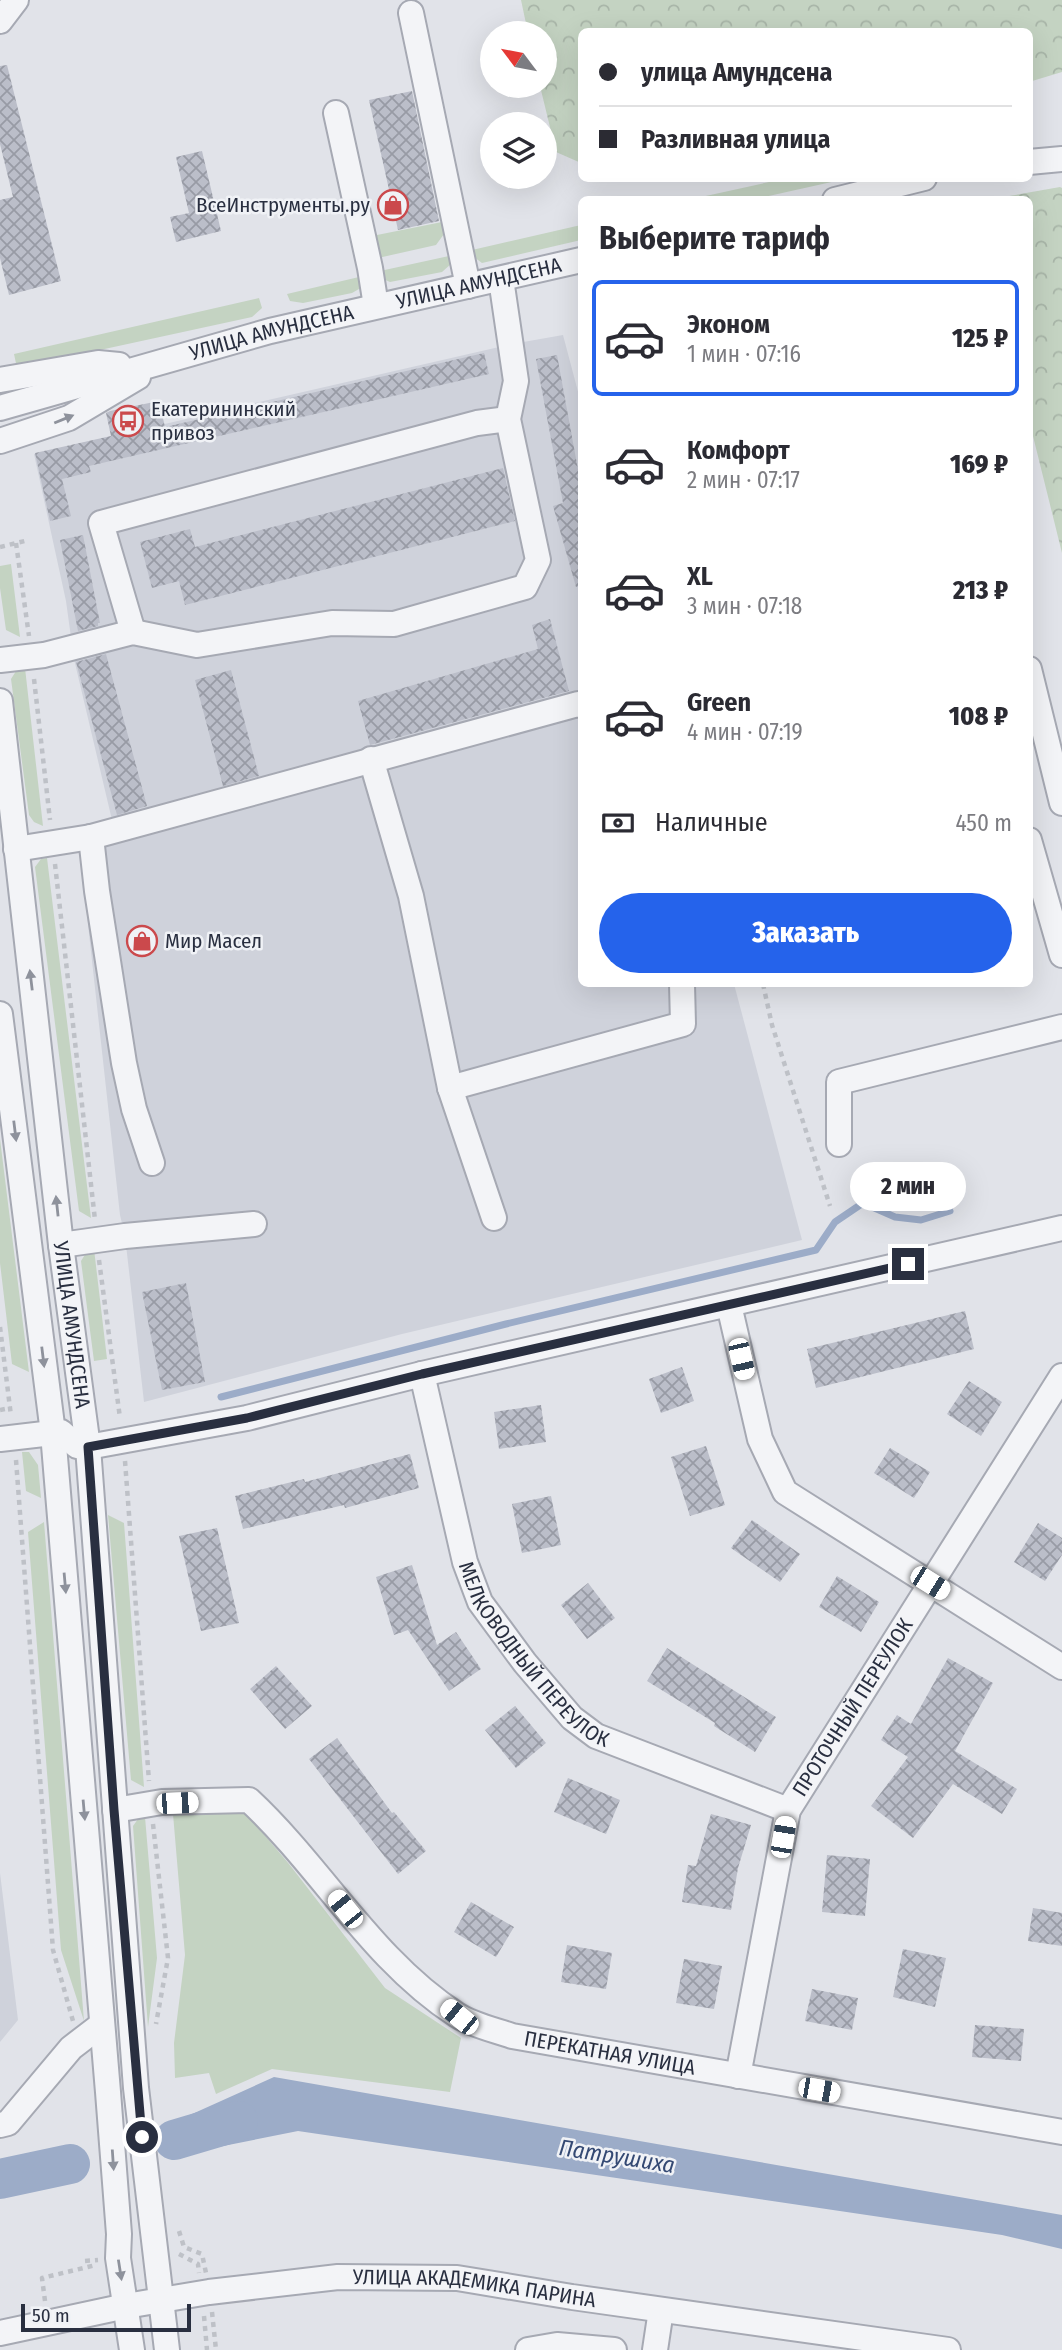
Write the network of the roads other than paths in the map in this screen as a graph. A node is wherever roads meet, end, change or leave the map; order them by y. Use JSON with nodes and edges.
{"nodes":[{"id":1,"x":16,"y":0,"type":"edge"},
{"id":2,"x":411,"y":13,"type":"dead end"},
{"id":3,"x":0,"y":21,"type":"edge"},
{"id":4,"x":335,"y":113,"type":"dead end"},
{"id":5,"x":1062,"y":159,"type":"edge"},
{"id":6,"x":1033,"y":162,"type":"edge"},
{"id":7,"x":915,"y":182,"type":"edge"},
{"id":8,"x":896,"y":192,"type":"edge"},
{"id":9,"x":866,"y":196,"type":"edge"},
{"id":10,"x":578,"y":261,"type":"edge"},
{"id":11,"x":501,"y":279,"type":"junction"},
{"id":12,"x":468,"y":286,"type":"junction"},
{"id":13,"x":376,"y":306,"type":"junction"},
{"id":14,"x":155,"y":364,"type":"junction"},
{"id":15,"x":0,"y":380,"type":"edge"},
{"id":16,"x":0,"y":408,"type":"edge"},
{"id":17,"x":508,"y":419,"type":"junction"},
{"id":18,"x":0,"y":441,"type":"edge"},
{"id":19,"x":133,"y":632,"type":"junction"},
{"id":20,"x":0,"y":660,"type":"edge"},
{"id":21,"x":1033,"y":685,"type":"edge"},
{"id":22,"x":0,"y":701,"type":"edge"},
{"id":23,"x":578,"y":704,"type":"edge"},
{"id":24,"x":371,"y":759,"type":"junction"},
{"id":25,"x":1062,"y":803,"type":"edge"},
{"id":26,"x":91,"y":837,"type":"junction"},
{"id":27,"x":16,"y":849,"type":"junction"},
{"id":28,"x":1033,"y":853,"type":"edge"},
{"id":29,"x":1062,"y":955,"type":"edge"},
{"id":30,"x":682,"y":987,"type":"edge"},
{"id":31,"x":0,"y":1014,"type":"edge"},
{"id":32,"x":1062,"y":1027,"type":"edge"},
{"id":33,"x":450,"y":1088,"type":"junction"},
{"id":34,"x":839,"y":1144,"type":"dead end"},
{"id":35,"x":152,"y":1163,"type":"dead end"},
{"id":36,"x":494,"y":1218,"type":"dead end"},
{"id":37,"x":254,"y":1224,"type":"dead end"},
{"id":38,"x":1062,"y":1228,"type":"edge"},
{"id":39,"x":61,"y":1245,"type":"junction"},
{"id":40,"x":729,"y":1305,"type":"junction"},
{"id":41,"x":422,"y":1374,"type":"junction"},
{"id":42,"x":1062,"y":1376,"type":"edge"},
{"id":43,"x":53,"y":1433,"type":"junction"},
{"id":44,"x":7,"y":1437,"type":"edge"},
{"id":45,"x":88,"y":1447,"type":"junction"},
{"id":46,"x":930,"y":1583,"type":"junction"},
{"id":47,"x":1062,"y":1667,"type":"edge"},
{"id":48,"x":114,"y":1810,"type":"junction"},
{"id":49,"x":788,"y":1810,"type":"junction"},
{"id":50,"x":126,"y":1951,"type":"junction"},
{"id":51,"x":96,"y":1955,"type":"junction"},
{"id":52,"x":101,"y":2025,"type":"junction"},
{"id":53,"x":738,"y":2076,"type":"junction"},
{"id":54,"x":0,"y":2125,"type":"edge"},
{"id":55,"x":1062,"y":2132,"type":"edge"},
{"id":56,"x":160,"y":2300,"type":"junction"},
{"id":57,"x":126,"y":2305,"type":"junction"},
{"id":58,"x":660,"y":2310,"type":"junction"},
{"id":59,"x":0,"y":2333,"type":"edge"},
{"id":60,"x":132,"y":2350,"type":"edge"},
{"id":61,"x":167,"y":2350,"type":"edge"},
{"id":62,"x":528,"y":2350,"type":"edge"},
{"id":63,"x":614,"y":2350,"type":"edge"},
{"id":64,"x":655,"y":2350,"type":"edge"},
{"id":65,"x":948,"y":2350,"type":"edge"}],
"edges":[{"from":1,"to":3,"type":"street"},
{"from":2,"to":12,"type":"street"},
{"from":4,"to":13,"type":"street"},
{"from":5,"to":6,"type":"street"},
{"from":7,"to":8,"type":"street"},
{"from":8,"to":9,"type":"street"},
{"from":10,"to":11,"type":"street","name":"УЛИЦА АМУНДСЕНА"},
{"from":11,"to":12,"type":"street","name":"УЛИЦА АМУНДСЕНА"},
{"from":11,"to":17,"type":"street"},
{"from":12,"to":13,"type":"street","name":"УЛИЦА АМУНДСЕНА"},
{"from":13,"to":14,"type":"street","name":"УЛИЦА АМУНДСЕНА"},
{"from":14,"to":15,"type":"street"},
{"from":14,"to":16,"type":"street"},
{"from":18,"to":14,"type":"street","name":"УЛИЦА АМУНДСЕНА","one_way":true},
{"from":17,"to":19,"type":"street"},
{"from":17,"to":19,"type":"street"},
{"from":19,"to":20,"type":"street"},
{"from":21,"to":25,"type":"street"},
{"from":22,"to":27,"type":"street","name":"УЛИЦА АМУНДСЕНА"},
{"from":23,"to":24,"type":"street"},
{"from":24,"to":26,"type":"street"},
{"from":24,"to":33,"type":"street"},
{"from":26,"to":27,"type":"street"},
{"from":26,"to":35,"type":"street"},
{"from":39,"to":27,"type":"street","name":"УЛИЦА АМУНДСЕНА","one_way":true},
{"from":28,"to":29,"type":"street"},
{"from":30,"to":33,"type":"street"},
{"from":31,"to":43,"type":"street","name":"УЛИЦА АМУНДСЕНА","one_way":true},
{"from":32,"to":34,"type":"street"},
{"from":33,"to":36,"type":"street"},
{"from":37,"to":39,"type":"street"},
{"from":38,"to":40,"type":"street"},
{"from":39,"to":45,"type":"street","name":"УЛИЦА АМУНДСЕНА"},
{"from":40,"to":41,"type":"street"},
{"from":40,"to":46,"type":"street"},
{"from":41,"to":45,"type":"street"},
{"from":41,"to":49,"type":"street","name":"МЕЛКОВОДНЫЙ ПЕРЕУЛОК"},
{"from":42,"to":46,"type":"street","name":"ПРОТОЧНЫЙ ПЕРЕУЛОК"},
{"from":43,"to":44,"type":"street"},
{"from":43,"to":45,"type":"street"},
{"from":43,"to":51,"type":"street","name":"УЛИЦА АМУНДСЕНА","one_way":true},
{"from":45,"to":48,"type":"street","name":"УЛИЦА АМУНДСЕНА"},
{"from":46,"to":47,"type":"street"},
{"from":46,"to":49,"type":"street","name":"ПРОТОЧНЫЙ ПЕРЕУЛОК"},
{"from":48,"to":50,"type":"street","name":"УЛИЦА АМУНДСЕНА"},
{"from":48,"to":53,"type":"street","name":"ПЕРЕКАТНАЯ УЛИЦА"},
{"from":49,"to":53,"type":"street","name":"ПРОТОЧНЫЙ ПЕРЕУЛОК"},
{"from":50,"to":51,"type":"street"},
{"from":50,"to":56,"type":"street","name":"УЛИЦА АМУНДСЕНА"},
{"from":51,"to":52,"type":"street","name":"УЛИЦА АМУНДСЕНА"},
{"from":52,"to":54,"type":"street"},
{"from":52,"to":57,"type":"street","name":"УЛИЦА АМУНДСЕНА","one_way":true},
{"from":53,"to":55,"type":"street","name":"ПЕРЕКАТНАЯ УЛИЦА"},
{"from":56,"to":57,"type":"street","name":"УЛИЦА АКАДЕМИКА ПАРИНА"},
{"from":56,"to":58,"type":"street","name":"УЛИЦА АКАДЕМИКА ПАРИНА"},
{"from":56,"to":61,"type":"street","name":"УЛИЦА АМУНДСЕНА"},
{"from":57,"to":59,"type":"street","name":"УЛИЦА АКАДЕМИКА ПАРИНА"},
{"from":57,"to":60,"type":"street","name":"УЛИЦА АМУНДСЕНА"},
{"from":58,"to":64,"type":"street"},
{"from":58,"to":65,"type":"street","name":"УЛИЦА АКАДЕМИКА ПАРИНА"},
{"from":62,"to":63,"type":"street"}]}
